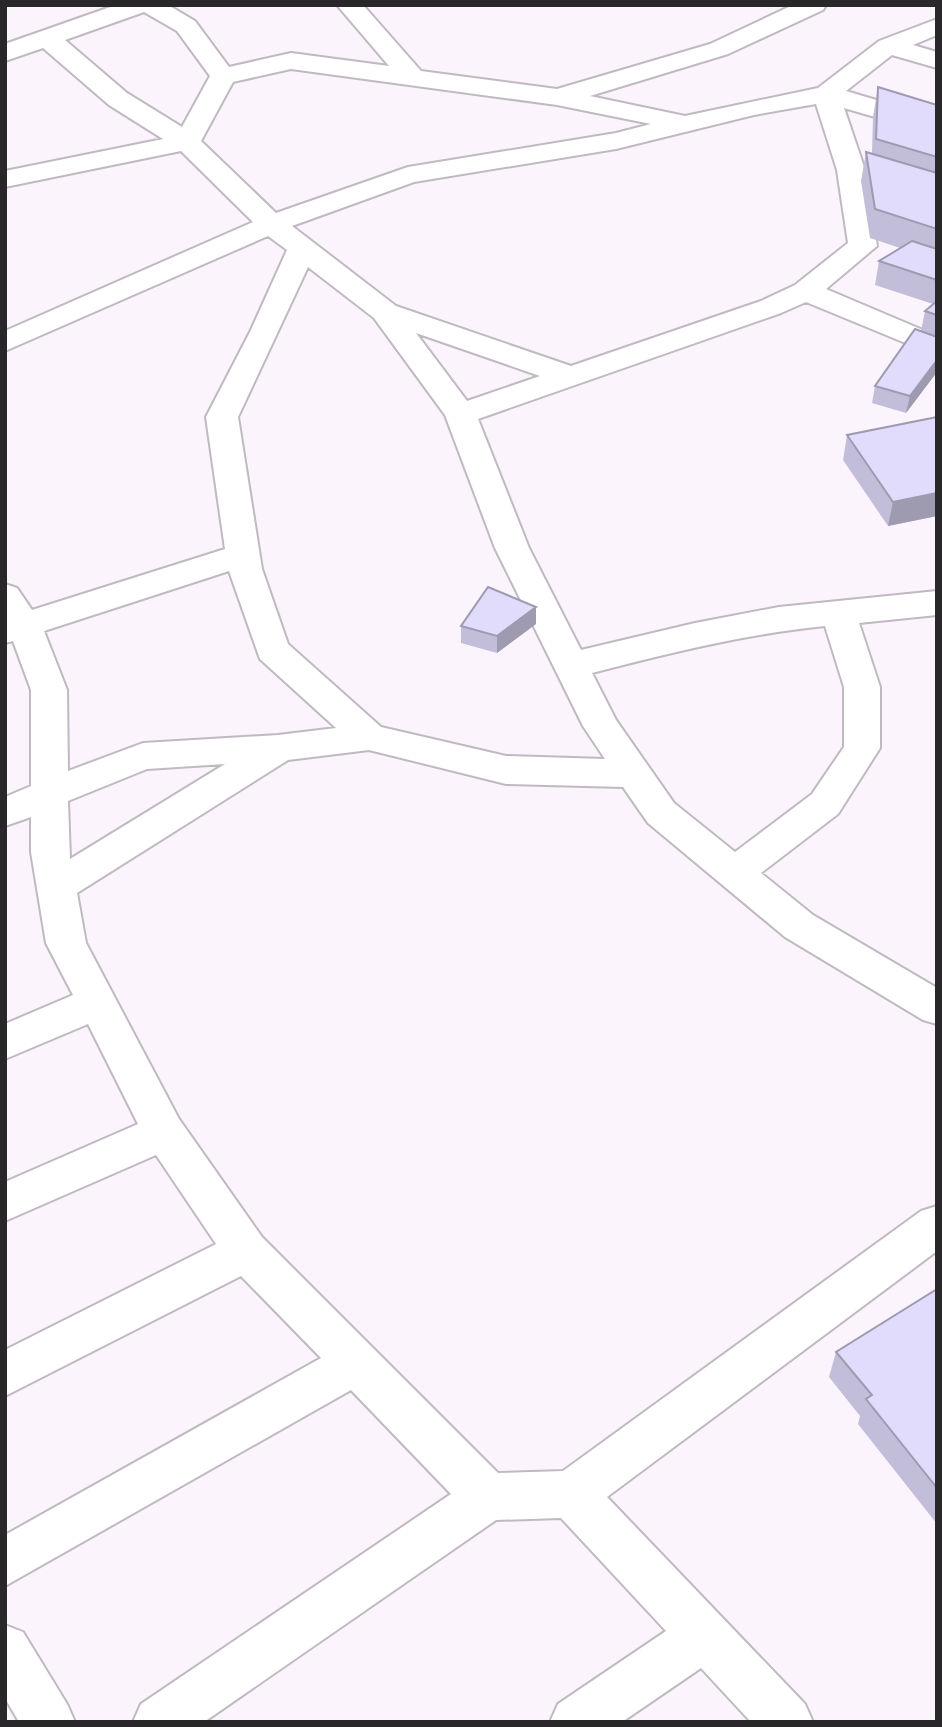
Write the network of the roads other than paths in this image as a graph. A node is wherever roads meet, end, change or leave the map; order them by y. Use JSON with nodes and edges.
{"nodes":[{"id":1,"x":140,"y":5,"type":"edge"},
{"id":2,"x":149,"y":5,"type":"edge"},
{"id":3,"x":349,"y":5,"type":"edge"},
{"id":4,"x":814,"y":5,"type":"edge"},
{"id":5,"x":923,"y":5,"type":"edge"},
{"id":6,"x":107,"y":10,"type":"edge"},
{"id":7,"x":937,"y":11,"type":"edge"},
{"id":8,"x":937,"y":26,"type":"edge"},
{"id":9,"x":48,"y":39,"type":"junction"},
{"id":10,"x":888,"y":46,"type":"junction"},
{"id":11,"x":5,"y":53,"type":"edge"},
{"id":12,"x":937,"y":60,"type":"edge"},
{"id":13,"x":223,"y":76,"type":"junction"},
{"id":14,"x":413,"y":79,"type":"junction"},
{"id":15,"x":826,"y":94,"type":"junction"},
{"id":16,"x":557,"y":97,"type":"junction"},
{"id":17,"x":687,"y":123,"type":"junction"},
{"id":18,"x":937,"y":127,"type":"edge"},
{"id":19,"x":187,"y":142,"type":"junction"},
{"id":20,"x":5,"y":179,"type":"edge"},
{"id":21,"x":271,"y":224,"type":"junction"},
{"id":22,"x":302,"y":248,"type":"junction"},
{"id":23,"x":805,"y":291,"type":"junction"},
{"id":24,"x":385,"y":312,"type":"junction"},
{"id":25,"x":5,"y":342,"type":"edge"},
{"id":26,"x":937,"y":347,"type":"edge"},
{"id":27,"x":571,"y":376,"type":"junction"},
{"id":28,"x":460,"y":414,"type":"junction"},
{"id":29,"x":243,"y":555,"type":"junction"},
{"id":30,"x":937,"y":603,"type":"edge"},
{"id":31,"x":839,"y":614,"type":"junction"},
{"id":32,"x":11,"y":618,"type":"edge"},
{"id":33,"x":572,"y":665,"type":"junction"},
{"id":34,"x":369,"y":737,"type":"junction"},
{"id":35,"x":280,"y":748,"type":"junction"},
{"id":36,"x":634,"y":774,"type":"junction"},
{"id":37,"x":50,"y":796,"type":"junction"},
{"id":38,"x":5,"y":812,"type":"edge"},
{"id":39,"x":734,"y":873,"type":"junction"},
{"id":40,"x":56,"y":887,"type":"junction"},
{"id":41,"x":98,"y":1002,"type":"junction"},
{"id":42,"x":937,"y":1008,"type":"edge"},
{"id":43,"x":5,"y":1042,"type":"edge"},
{"id":44,"x":164,"y":1132,"type":"junction"},
{"id":45,"x":5,"y":1202,"type":"edge"},
{"id":46,"x":937,"y":1225,"type":"edge"},
{"id":47,"x":246,"y":1251,"type":"junction"},
{"id":48,"x":356,"y":1363,"type":"junction"},
{"id":49,"x":5,"y":1374,"type":"edge"},
{"id":50,"x":571,"y":1494,"type":"junction"},
{"id":51,"x":488,"y":1497,"type":"junction"},
{"id":52,"x":5,"y":1562,"type":"edge"},
{"id":53,"x":705,"y":1635,"type":"junction"},
{"id":54,"x":5,"y":1650,"type":"edge"},
{"id":55,"x":49,"y":1722,"type":"edge"},
{"id":56,"x":159,"y":1722,"type":"edge"},
{"id":57,"x":576,"y":1722,"type":"edge"},
{"id":58,"x":787,"y":1722,"type":"edge"}],
"edges":[{"from":1,"to":6,"type":"street"},
{"from":2,"to":13,"type":"street"},
{"from":3,"to":14,"type":"street"},
{"from":4,"to":16,"type":"street"},
{"from":5,"to":7,"type":"street"},
{"from":6,"to":9,"type":"street"},
{"from":8,"to":10,"type":"street"},
{"from":9,"to":11,"type":"street"},
{"from":9,"to":19,"type":"street"},
{"from":10,"to":12,"type":"street"},
{"from":10,"to":15,"type":"street"},
{"from":13,"to":14,"type":"street"},
{"from":13,"to":19,"type":"street"},
{"from":14,"to":16,"type":"street"},
{"from":15,"to":17,"type":"street"},
{"from":15,"to":18,"type":"street"},
{"from":15,"to":23,"type":"street"},
{"from":16,"to":17,"type":"street"},
{"from":17,"to":21,"type":"street"},
{"from":19,"to":20,"type":"street"},
{"from":19,"to":21,"type":"street"},
{"from":21,"to":22,"type":"street"},
{"from":21,"to":25,"type":"street"},
{"from":22,"to":24,"type":"street"},
{"from":22,"to":29,"type":"street"},
{"from":23,"to":26,"type":"street"},
{"from":23,"to":27,"type":"street"},
{"from":24,"to":27,"type":"street"},
{"from":24,"to":28,"type":"street"},
{"from":27,"to":28,"type":"street"},
{"from":28,"to":33,"type":"street"},
{"from":29,"to":32,"type":"street"},
{"from":29,"to":34,"type":"street"},
{"from":30,"to":31,"type":"street"},
{"from":31,"to":33,"type":"street"},
{"from":31,"to":39,"type":"street"},
{"from":32,"to":37,"type":"street"},
{"from":33,"to":36,"type":"street"},
{"from":34,"to":35,"type":"street"},
{"from":34,"to":36,"type":"street"},
{"from":35,"to":37,"type":"street"},
{"from":35,"to":40,"type":"street"},
{"from":36,"to":39,"type":"street"},
{"from":37,"to":38,"type":"street"},
{"from":37,"to":40,"type":"street"},
{"from":39,"to":42,"type":"street"},
{"from":40,"to":41,"type":"street"},
{"from":41,"to":43,"type":"street"},
{"from":41,"to":44,"type":"street"},
{"from":44,"to":45,"type":"street"},
{"from":44,"to":47,"type":"street"},
{"from":46,"to":50,"type":"street"},
{"from":47,"to":48,"type":"street"},
{"from":47,"to":49,"type":"street"},
{"from":48,"to":51,"type":"street"},
{"from":48,"to":52,"type":"street"},
{"from":50,"to":51,"type":"street"},
{"from":50,"to":53,"type":"street"},
{"from":51,"to":56,"type":"street"},
{"from":53,"to":57,"type":"street"},
{"from":53,"to":58,"type":"street"},
{"from":54,"to":55,"type":"street"}]}
